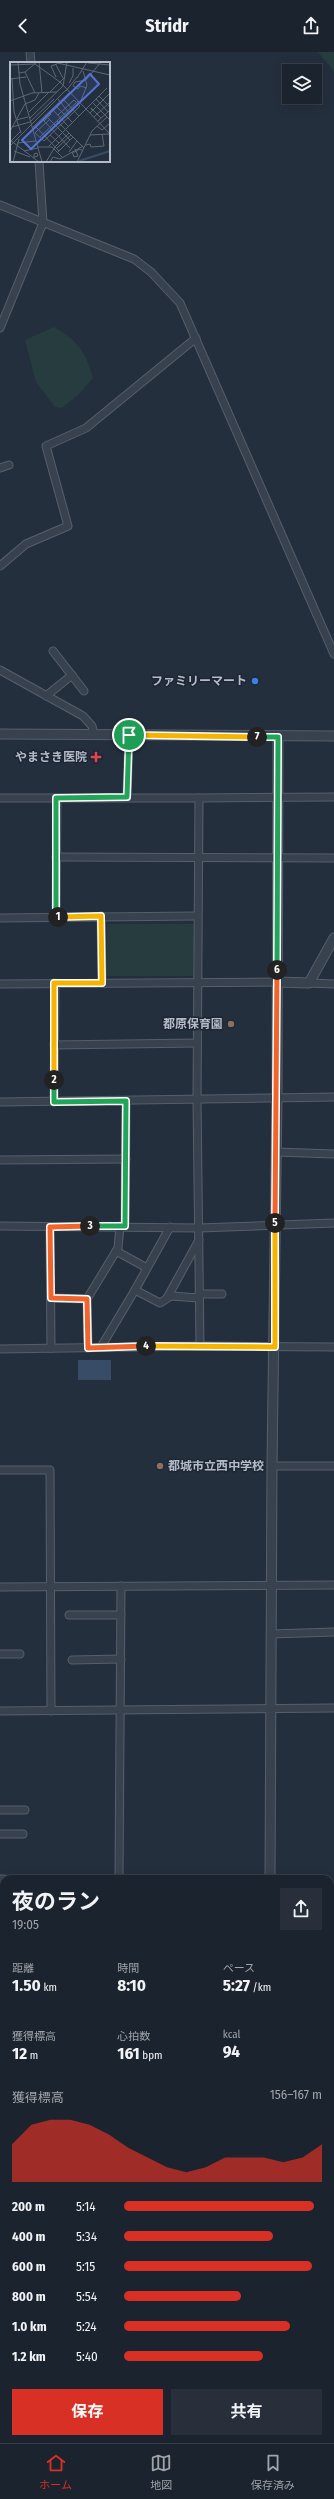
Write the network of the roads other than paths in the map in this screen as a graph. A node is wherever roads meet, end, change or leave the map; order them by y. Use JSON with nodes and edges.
{"nodes":[{"id":1,"x":30,"y":52,"type":"edge"},
{"id":2,"x":31,"y":62,"type":"edge"},
{"id":3,"x":39,"y":162,"type":"edge"},
{"id":4,"x":0,"y":205,"type":"edge"},
{"id":5,"x":43,"y":223,"type":"junction"},
{"id":6,"x":0,"y":328,"type":"edge"},
{"id":7,"x":196,"y":338,"type":"junction"},
{"id":8,"x":9,"y":465,"type":"dead end"},
{"id":9,"x":0,"y":468,"type":"edge"},
{"id":10,"x":0,"y":566,"type":"edge"},
{"id":11,"x":53,"y":651,"type":"dead end"},
{"id":12,"x":334,"y":654,"type":"edge"},
{"id":13,"x":0,"y":670,"type":"edge"},
{"id":14,"x":72,"y":675,"type":"junction"},
{"id":15,"x":84,"y":691,"type":"dead end"},
{"id":16,"x":46,"y":696,"type":"junction"},
{"id":17,"x":0,"y":734,"type":"edge"},
{"id":18,"x":94,"y":735,"type":"junction"},
{"id":19,"x":129,"y":735,"type":"junction"},
{"id":20,"x":334,"y":736,"type":"edge"},
{"id":21,"x":278,"y":737,"type":"junction"},
{"id":22,"x":127,"y":797,"type":"junction"},
{"id":23,"x":278,"y":797,"type":"junction"},
{"id":24,"x":334,"y":797,"type":"edge"},
{"id":25,"x":0,"y":798,"type":"edge"},
{"id":26,"x":56,"y":798,"type":"junction"},
{"id":27,"x":199,"y":798,"type":"junction"},
{"id":28,"x":56,"y":857,"type":"junction"},
{"id":29,"x":198,"y":857,"type":"junction"},
{"id":30,"x":279,"y":858,"type":"junction"},
{"id":31,"x":334,"y":858,"type":"edge"},
{"id":32,"x":101,"y":916,"type":"junction"},
{"id":33,"x":197,"y":916,"type":"junction"},
{"id":34,"x":56,"y":917,"type":"junction"},
{"id":35,"x":0,"y":918,"type":"edge"},
{"id":36,"x":334,"y":938,"type":"edge"},
{"id":37,"x":277,"y":982,"type":"junction"},
{"id":38,"x":54,"y":983,"type":"junction"},
{"id":39,"x":102,"y":983,"type":"junction"},
{"id":40,"x":309,"y":983,"type":"junction"},
{"id":41,"x":0,"y":984,"type":"edge"},
{"id":42,"x":196,"y":984,"type":"junction"},
{"id":43,"x":334,"y":984,"type":"edge"},
{"id":44,"x":197,"y":1043,"type":"junction"},
{"id":45,"x":54,"y":1045,"type":"junction"},
{"id":46,"x":334,"y":1097,"type":"edge"},
{"id":47,"x":278,"y":1098,"type":"junction"},
{"id":48,"x":197,"y":1100,"type":"junction"},
{"id":49,"x":126,"y":1101,"type":"junction"},
{"id":50,"x":0,"y":1102,"type":"edge"},
{"id":51,"x":54,"y":1102,"type":"junction"},
{"id":52,"x":276,"y":1152,"type":"junction"},
{"id":53,"x":334,"y":1154,"type":"edge"},
{"id":54,"x":126,"y":1159,"type":"junction"},
{"id":55,"x":0,"y":1160,"type":"edge"},
{"id":56,"x":334,"y":1223,"type":"edge"},
{"id":57,"x":275,"y":1224,"type":"junction"},
{"id":58,"x":0,"y":1226,"type":"edge"},
{"id":59,"x":123,"y":1226,"type":"junction"},
{"id":60,"x":50,"y":1227,"type":"junction"},
{"id":61,"x":170,"y":1227,"type":"junction"},
{"id":62,"x":199,"y":1228,"type":"junction"},
{"id":63,"x":199,"y":1240,"type":"junction"},
{"id":64,"x":116,"y":1250,"type":"junction"},
{"id":65,"x":147,"y":1268,"type":"junction"},
{"id":66,"x":135,"y":1290,"type":"junction"},
{"id":67,"x":222,"y":1294,"type":"dead end"},
{"id":68,"x":199,"y":1296,"type":"junction"},
{"id":69,"x":51,"y":1298,"type":"junction"},
{"id":70,"x":167,"y":1298,"type":"junction"},
{"id":71,"x":87,"y":1299,"type":"junction"},
{"id":72,"x":200,"y":1346,"type":"junction"},
{"id":73,"x":101,"y":1347,"type":"junction"},
{"id":74,"x":275,"y":1347,"type":"junction"},
{"id":75,"x":334,"y":1347,"type":"edge"},
{"id":76,"x":51,"y":1348,"type":"junction"},
{"id":77,"x":88,"y":1348,"type":"junction"},
{"id":78,"x":0,"y":1349,"type":"edge"},
{"id":79,"x":272,"y":1466,"type":"junction"},
{"id":80,"x":334,"y":1466,"type":"edge"},
{"id":81,"x":0,"y":1470,"type":"edge"},
{"id":82,"x":334,"y":1585,"type":"edge"},
{"id":83,"x":121,"y":1586,"type":"junction"},
{"id":84,"x":0,"y":1587,"type":"edge"},
{"id":85,"x":51,"y":1587,"type":"junction"},
{"id":86,"x":271,"y":1587,"type":"junction"},
{"id":87,"x":70,"y":1615,"type":"dead end"},
{"id":88,"x":121,"y":1616,"type":"junction"},
{"id":89,"x":334,"y":1632,"type":"edge"},
{"id":90,"x":272,"y":1634,"type":"junction"},
{"id":91,"x":0,"y":1654,"type":"edge"},
{"id":92,"x":20,"y":1654,"type":"dead end"},
{"id":93,"x":121,"y":1659,"type":"junction"},
{"id":94,"x":72,"y":1660,"type":"dead end"},
{"id":95,"x":271,"y":1708,"type":"junction"},
{"id":96,"x":334,"y":1708,"type":"edge"},
{"id":97,"x":121,"y":1709,"type":"junction"},
{"id":98,"x":0,"y":1711,"type":"edge"},
{"id":99,"x":51,"y":1711,"type":"junction"},
{"id":100,"x":0,"y":1810,"type":"edge"},
{"id":101,"x":25,"y":1810,"type":"dead end"},
{"id":102,"x":0,"y":1834,"type":"edge"},
{"id":103,"x":23,"y":1834,"type":"dead end"},
{"id":104,"x":119,"y":1875,"type":"edge"},
{"id":105,"x":270,"y":1875,"type":"edge"}],
"edges":[{"from":1,"to":2,"type":"street"},
{"from":3,"to":5,"type":"street"},
{"from":4,"to":5,"type":"street"},
{"from":5,"to":6,"type":"street"},
{"from":5,"to":7,"type":"street"},
{"from":7,"to":10,"type":"street"},
{"from":7,"to":12,"type":"street"},
{"from":8,"to":9,"type":"street"},
{"from":11,"to":14,"type":"street"},
{"from":13,"to":16,"type":"street"},
{"from":14,"to":15,"type":"street"},
{"from":14,"to":16,"type":"street"},
{"from":16,"to":18,"type":"street"},
{"from":17,"to":18,"type":"street"},
{"from":18,"to":19,"type":"street"},
{"from":19,"to":21,"type":"street"},
{"from":19,"to":22,"type":"street"},
{"from":20,"to":21,"type":"street"},
{"from":21,"to":23,"type":"street"},
{"from":22,"to":26,"type":"street"},
{"from":22,"to":27,"type":"street"},
{"from":23,"to":24,"type":"street"},
{"from":23,"to":27,"type":"street"},
{"from":23,"to":30,"type":"street"},
{"from":25,"to":26,"type":"street"},
{"from":26,"to":28,"type":"street"},
{"from":27,"to":29,"type":"street"},
{"from":28,"to":29,"type":"street"},
{"from":28,"to":34,"type":"street"},
{"from":29,"to":30,"type":"street"},
{"from":29,"to":33,"type":"street"},
{"from":30,"to":31,"type":"street"},
{"from":30,"to":37,"type":"street"},
{"from":32,"to":33,"type":"street"},
{"from":32,"to":34,"type":"street"},
{"from":32,"to":39,"type":"street"},
{"from":33,"to":42,"type":"street"},
{"from":34,"to":35,"type":"street"},
{"from":36,"to":40,"type":"street"},
{"from":37,"to":40,"type":"street"},
{"from":37,"to":42,"type":"street"},
{"from":37,"to":47,"type":"street"},
{"from":38,"to":39,"type":"street"},
{"from":38,"to":41,"type":"street"},
{"from":38,"to":45,"type":"street"},
{"from":39,"to":42,"type":"street"},
{"from":40,"to":43,"type":"street"},
{"from":42,"to":44,"type":"street"},
{"from":44,"to":45,"type":"street"},
{"from":44,"to":48,"type":"street"},
{"from":45,"to":51,"type":"street"},
{"from":46,"to":47,"type":"street"},
{"from":47,"to":48,"type":"street"},
{"from":47,"to":52,"type":"street"},
{"from":48,"to":49,"type":"street"},
{"from":48,"to":62,"type":"street"},
{"from":49,"to":51,"type":"street"},
{"from":49,"to":54,"type":"street"},
{"from":50,"to":51,"type":"street"},
{"from":52,"to":53,"type":"street"},
{"from":52,"to":57,"type":"street"},
{"from":54,"to":55,"type":"street"},
{"from":54,"to":59,"type":"street"},
{"from":56,"to":57,"type":"street"},
{"from":57,"to":62,"type":"street"},
{"from":57,"to":74,"type":"street"},
{"from":58,"to":60,"type":"street"},
{"from":59,"to":60,"type":"street"},
{"from":59,"to":61,"type":"street"},
{"from":59,"to":64,"type":"street"},
{"from":60,"to":69,"type":"street"},
{"from":61,"to":62,"type":"street"},
{"from":61,"to":65,"type":"street"},
{"from":62,"to":63,"type":"street"},
{"from":63,"to":68,"type":"street"},
{"from":63,"to":70,"type":"street"},
{"from":64,"to":65,"type":"street"},
{"from":64,"to":71,"type":"street"},
{"from":65,"to":66,"type":"street"},
{"from":66,"to":70,"type":"street"},
{"from":66,"to":73,"type":"street"},
{"from":67,"to":68,"type":"street"},
{"from":68,"to":70,"type":"street"},
{"from":68,"to":72,"type":"street"},
{"from":69,"to":71,"type":"street"},
{"from":69,"to":76,"type":"street"},
{"from":71,"to":77,"type":"street"},
{"from":72,"to":73,"type":"street"},
{"from":72,"to":74,"type":"street"},
{"from":73,"to":77,"type":"street"},
{"from":74,"to":75,"type":"street"},
{"from":74,"to":79,"type":"street"},
{"from":76,"to":77,"type":"street"},
{"from":76,"to":78,"type":"street"},
{"from":79,"to":80,"type":"street"},
{"from":79,"to":86,"type":"street"},
{"from":81,"to":85,"type":"street"},
{"from":82,"to":86,"type":"street"},
{"from":83,"to":85,"type":"street"},
{"from":83,"to":86,"type":"street"},
{"from":83,"to":88,"type":"street"},
{"from":84,"to":85,"type":"street"},
{"from":85,"to":99,"type":"street"},
{"from":86,"to":90,"type":"street"},
{"from":87,"to":88,"type":"street"},
{"from":88,"to":93,"type":"street"},
{"from":89,"to":90,"type":"street"},
{"from":90,"to":95,"type":"street"},
{"from":91,"to":92,"type":"street"},
{"from":93,"to":94,"type":"street"},
{"from":93,"to":97,"type":"street"},
{"from":95,"to":96,"type":"street"},
{"from":95,"to":97,"type":"street"},
{"from":95,"to":105,"type":"street"},
{"from":97,"to":99,"type":"street"},
{"from":97,"to":104,"type":"street"},
{"from":98,"to":99,"type":"street"},
{"from":100,"to":101,"type":"street"},
{"from":102,"to":103,"type":"street"}]}
